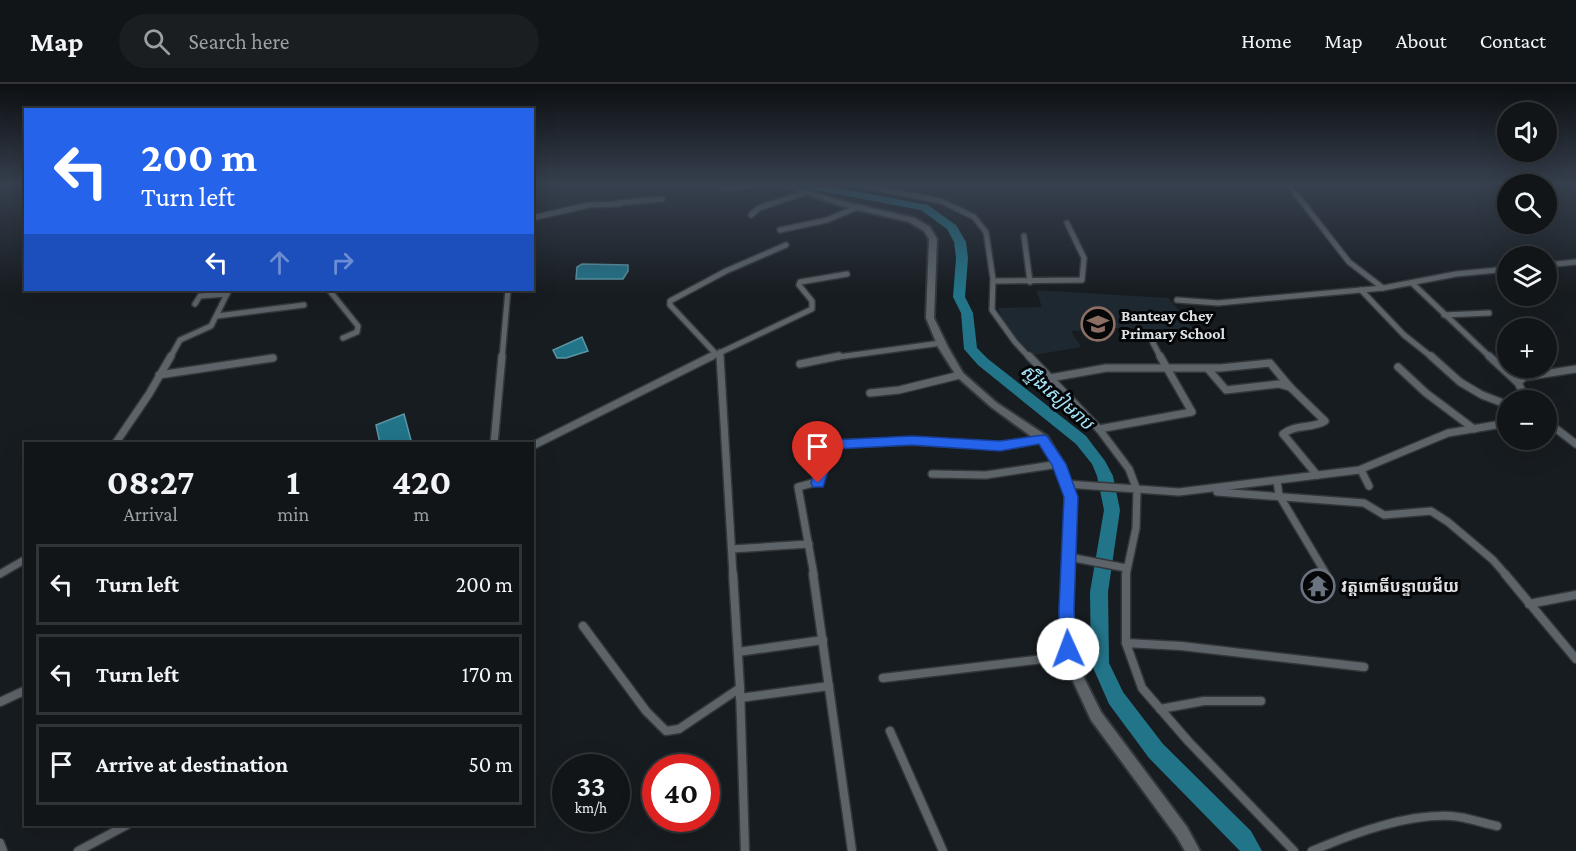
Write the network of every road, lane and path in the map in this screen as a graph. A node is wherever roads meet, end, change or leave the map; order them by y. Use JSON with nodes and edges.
{"nodes":[{"id":1,"x":823,"y":221,"type":"edge"},
{"id":2,"x":913,"y":221,"type":"edge"},
{"id":3,"x":977,"y":221,"type":"edge"},
{"id":4,"x":1317,"y":221,"type":"edge"},
{"id":5,"x":1067,"y":223,"type":"dead end"},
{"id":6,"x":780,"y":230,"type":"dead end"},
{"id":7,"x":1024,"y":236,"type":"dead end"},
{"id":8,"x":786,"y":245,"type":"dead end"},
{"id":9,"x":1576,"y":262,"type":"edge"},
{"id":10,"x":1557,"y":264,"type":"edge"},
{"id":11,"x":1497,"y":270,"type":"edge"},
{"id":12,"x":847,"y":274,"type":"dead end"},
{"id":13,"x":993,"y":281,"type":"junction"},
{"id":14,"x":1030,"y":282,"type":"junction"},
{"id":15,"x":1413,"y":284,"type":"junction"},
{"id":16,"x":1380,"y":288,"type":"junction"},
{"id":17,"x":1361,"y":290,"type":"junction"},
{"id":18,"x":331,"y":291,"type":"edge"},
{"id":19,"x":508,"y":291,"type":"edge"},
{"id":20,"x":228,"y":292,"type":"edge"},
{"id":21,"x":1177,"y":300,"type":"dead end"},
{"id":22,"x":195,"y":304,"type":"dead end"},
{"id":23,"x":304,"y":304,"type":"dead end"},
{"id":24,"x":1489,"y":313,"type":"dead end"},
{"id":25,"x":1444,"y":315,"type":"junction"},
{"id":26,"x":217,"y":316,"type":"junction"},
{"id":27,"x":343,"y":338,"type":"dead end"},
{"id":28,"x":941,"y":343,"type":"junction"},
{"id":29,"x":1153,"y":343,"type":"dead end"},
{"id":30,"x":718,"y":353,"type":"junction"},
{"id":31,"x":273,"y":358,"type":"dead end"},
{"id":32,"x":800,"y":364,"type":"dead end"},
{"id":33,"x":1398,"y":367,"type":"dead end"},
{"id":34,"x":1166,"y":369,"type":"junction"},
{"id":35,"x":1208,"y":369,"type":"junction"},
{"id":36,"x":1576,"y":369,"type":"edge"},
{"id":37,"x":159,"y":375,"type":"junction"},
{"id":38,"x":960,"y":375,"type":"junction"},
{"id":39,"x":1050,"y":378,"type":"junction"},
{"id":40,"x":1518,"y":383,"type":"junction"},
{"id":41,"x":1290,"y":387,"type":"junction"},
{"id":42,"x":1522,"y":390,"type":"edge"},
{"id":43,"x":870,"y":393,"type":"dead end"},
{"id":44,"x":1497,"y":401,"type":"edge"},
{"id":45,"x":1497,"y":425,"type":"edge"},
{"id":46,"x":1099,"y":429,"type":"junction"},
{"id":47,"x":1474,"y":429,"type":"junction"},
{"id":48,"x":1557,"y":430,"type":"edge"},
{"id":49,"x":1043,"y":439,"type":"junction"},
{"id":50,"x":116,"y":442,"type":"edge"},
{"id":51,"x":494,"y":442,"type":"edge"},
{"id":52,"x":1576,"y":444,"type":"edge"},
{"id":53,"x":534,"y":445,"type":"edge"},
{"id":54,"x":1059,"y":464,"type":"junction"},
{"id":55,"x":1361,"y":470,"type":"junction"},
{"id":56,"x":932,"y":474,"type":"dead end"},
{"id":57,"x":1317,"y":475,"type":"junction"},
{"id":58,"x":1277,"y":481,"type":"junction"},
{"id":59,"x":1066,"y":484,"type":"junction"},
{"id":60,"x":1369,"y":486,"type":"dead end"},
{"id":61,"x":1137,"y":490,"type":"junction"},
{"id":62,"x":1202,"y":490,"type":"junction"},
{"id":63,"x":1279,"y":495,"type":"junction"},
{"id":64,"x":809,"y":544,"type":"junction"},
{"id":65,"x":732,"y":549,"type":"junction"},
{"id":66,"x":1069,"y":556,"type":"junction"},
{"id":67,"x":24,"y":560,"type":"edge"},
{"id":68,"x":1121,"y":567,"type":"junction"},
{"id":69,"x":0,"y":574,"type":"edge"},
{"id":70,"x":1326,"y":574,"type":"dead end"},
{"id":71,"x":1576,"y":595,"type":"edge"},
{"id":72,"x":1529,"y":604,"type":"junction"},
{"id":73,"x":583,"y":626,"type":"dead end"},
{"id":74,"x":823,"y":640,"type":"junction"},
{"id":75,"x":1126,"y":643,"type":"junction"},
{"id":76,"x":738,"y":652,"type":"junction"},
{"id":77,"x":1069,"y":656,"type":"junction"},
{"id":78,"x":1576,"y":659,"type":"edge"},
{"id":79,"x":1364,"y":667,"type":"dead end"},
{"id":80,"x":883,"y":678,"type":"dead end"},
{"id":81,"x":829,"y":686,"type":"junction"},
{"id":82,"x":740,"y":688,"type":"junction"},
{"id":83,"x":24,"y":691,"type":"edge"},
{"id":84,"x":740,"y":698,"type":"junction"},
{"id":85,"x":1261,"y":701,"type":"dead end"},
{"id":86,"x":0,"y":702,"type":"edge"},
{"id":87,"x":1160,"y":709,"type":"junction"},
{"id":88,"x":890,"y":730,"type":"dead end"},
{"id":89,"x":125,"y":826,"type":"edge"},
{"id":90,"x":1497,"y":826,"type":"dead end"},
{"id":91,"x":0,"y":843,"type":"edge"},
{"id":92,"x":3,"y":851,"type":"edge"},
{"id":93,"x":78,"y":851,"type":"edge"},
{"id":94,"x":745,"y":851,"type":"edge"},
{"id":95,"x":852,"y":851,"type":"edge"},
{"id":96,"x":943,"y":851,"type":"edge"},
{"id":97,"x":1192,"y":851,"type":"edge"},
{"id":98,"x":1294,"y":851,"type":"edge"},
{"id":99,"x":1312,"y":851,"type":"edge"}],
"edges":[{"from":1,"to":6,"type":"street"},
{"from":2,"to":28,"type":"street"},
{"from":3,"to":13,"type":"street"},
{"from":4,"to":16,"type":"street"},
{"from":5,"to":14,"type":"street"},
{"from":7,"to":14,"type":"street"},
{"from":8,"to":30,"type":"street"},
{"from":9,"to":10,"type":"street"},
{"from":11,"to":15,"type":"street"},
{"from":12,"to":30,"type":"street"},
{"from":13,"to":14,"type":"street"},
{"from":13,"to":39,"type":"street"},
{"from":15,"to":16,"type":"street"},
{"from":15,"to":25,"type":"street"},
{"from":16,"to":17,"type":"street"},
{"from":17,"to":21,"type":"street"},
{"from":17,"to":44,"type":"street"},
{"from":18,"to":27,"type":"street"},
{"from":19,"to":51,"type":"street"},
{"from":20,"to":22,"type":"street"},
{"from":20,"to":26,"type":"street"},
{"from":23,"to":26,"type":"street"},
{"from":24,"to":25,"type":"street"},
{"from":25,"to":40,"type":"street"},
{"from":26,"to":37,"type":"street"},
{"from":28,"to":32,"type":"street"},
{"from":28,"to":38,"type":"street"},
{"from":29,"to":34,"type":"street"},
{"from":30,"to":53,"type":"street"},
{"from":30,"to":65,"type":"street"},
{"from":31,"to":37,"type":"street"},
{"from":33,"to":47,"type":"street"},
{"from":34,"to":35,"type":"street"},
{"from":34,"to":39,"type":"street"},
{"from":34,"to":46,"type":"street"},
{"from":35,"to":41,"type":"street"},
{"from":35,"to":41,"type":"street"},
{"from":36,"to":40,"type":"street"},
{"from":37,"to":50,"type":"street"},
{"from":38,"to":43,"type":"street"},
{"from":38,"to":49,"type":"street"},
{"from":39,"to":46,"type":"street"},
{"from":40,"to":42,"type":"street"},
{"from":41,"to":57,"type":"street"},
{"from":45,"to":47,"type":"street"},
{"from":46,"to":61,"type":"street"},
{"from":47,"to":55,"type":"street"},
{"from":48,"to":52,"type":"street"},
{"from":49,"to":54,"type":"street"},
{"from":49,"to":64,"type":"street"},
{"from":54,"to":56,"type":"street"},
{"from":54,"to":59,"type":"street"},
{"from":55,"to":57,"type":"street"},
{"from":55,"to":60,"type":"street"},
{"from":57,"to":58,"type":"street"},
{"from":58,"to":62,"type":"street"},
{"from":58,"to":63,"type":"street"},
{"from":59,"to":61,"type":"street"},
{"from":59,"to":66,"type":"street"},
{"from":61,"to":62,"type":"street"},
{"from":61,"to":68,"type":"street"},
{"from":62,"to":63,"type":"street"},
{"from":63,"to":70,"type":"street"},
{"from":63,"to":72,"type":"street"},
{"from":64,"to":65,"type":"street"},
{"from":64,"to":74,"type":"street"},
{"from":65,"to":76,"type":"street"},
{"from":66,"to":68,"type":"street"},
{"from":66,"to":77,"type":"street"},
{"from":67,"to":69,"type":"street"},
{"from":68,"to":75,"type":"street"},
{"from":71,"to":72,"type":"street"},
{"from":72,"to":78,"type":"street"},
{"from":73,"to":82,"type":"street"},
{"from":74,"to":76,"type":"street"},
{"from":74,"to":81,"type":"street"},
{"from":75,"to":79,"type":"street"},
{"from":75,"to":87,"type":"street"},
{"from":76,"to":82,"type":"street"},
{"from":77,"to":80,"type":"street"},
{"from":77,"to":97,"type":"street"},
{"from":81,"to":84,"type":"street"},
{"from":81,"to":95,"type":"street"},
{"from":82,"to":84,"type":"street"},
{"from":83,"to":86,"type":"street"},
{"from":84,"to":94,"type":"street"},
{"from":85,"to":87,"type":"street"},
{"from":87,"to":98,"type":"street"},
{"from":88,"to":96,"type":"street"},
{"from":89,"to":93,"type":"street"},
{"from":90,"to":99,"type":"street"},
{"from":91,"to":92,"type":"street"}]}
